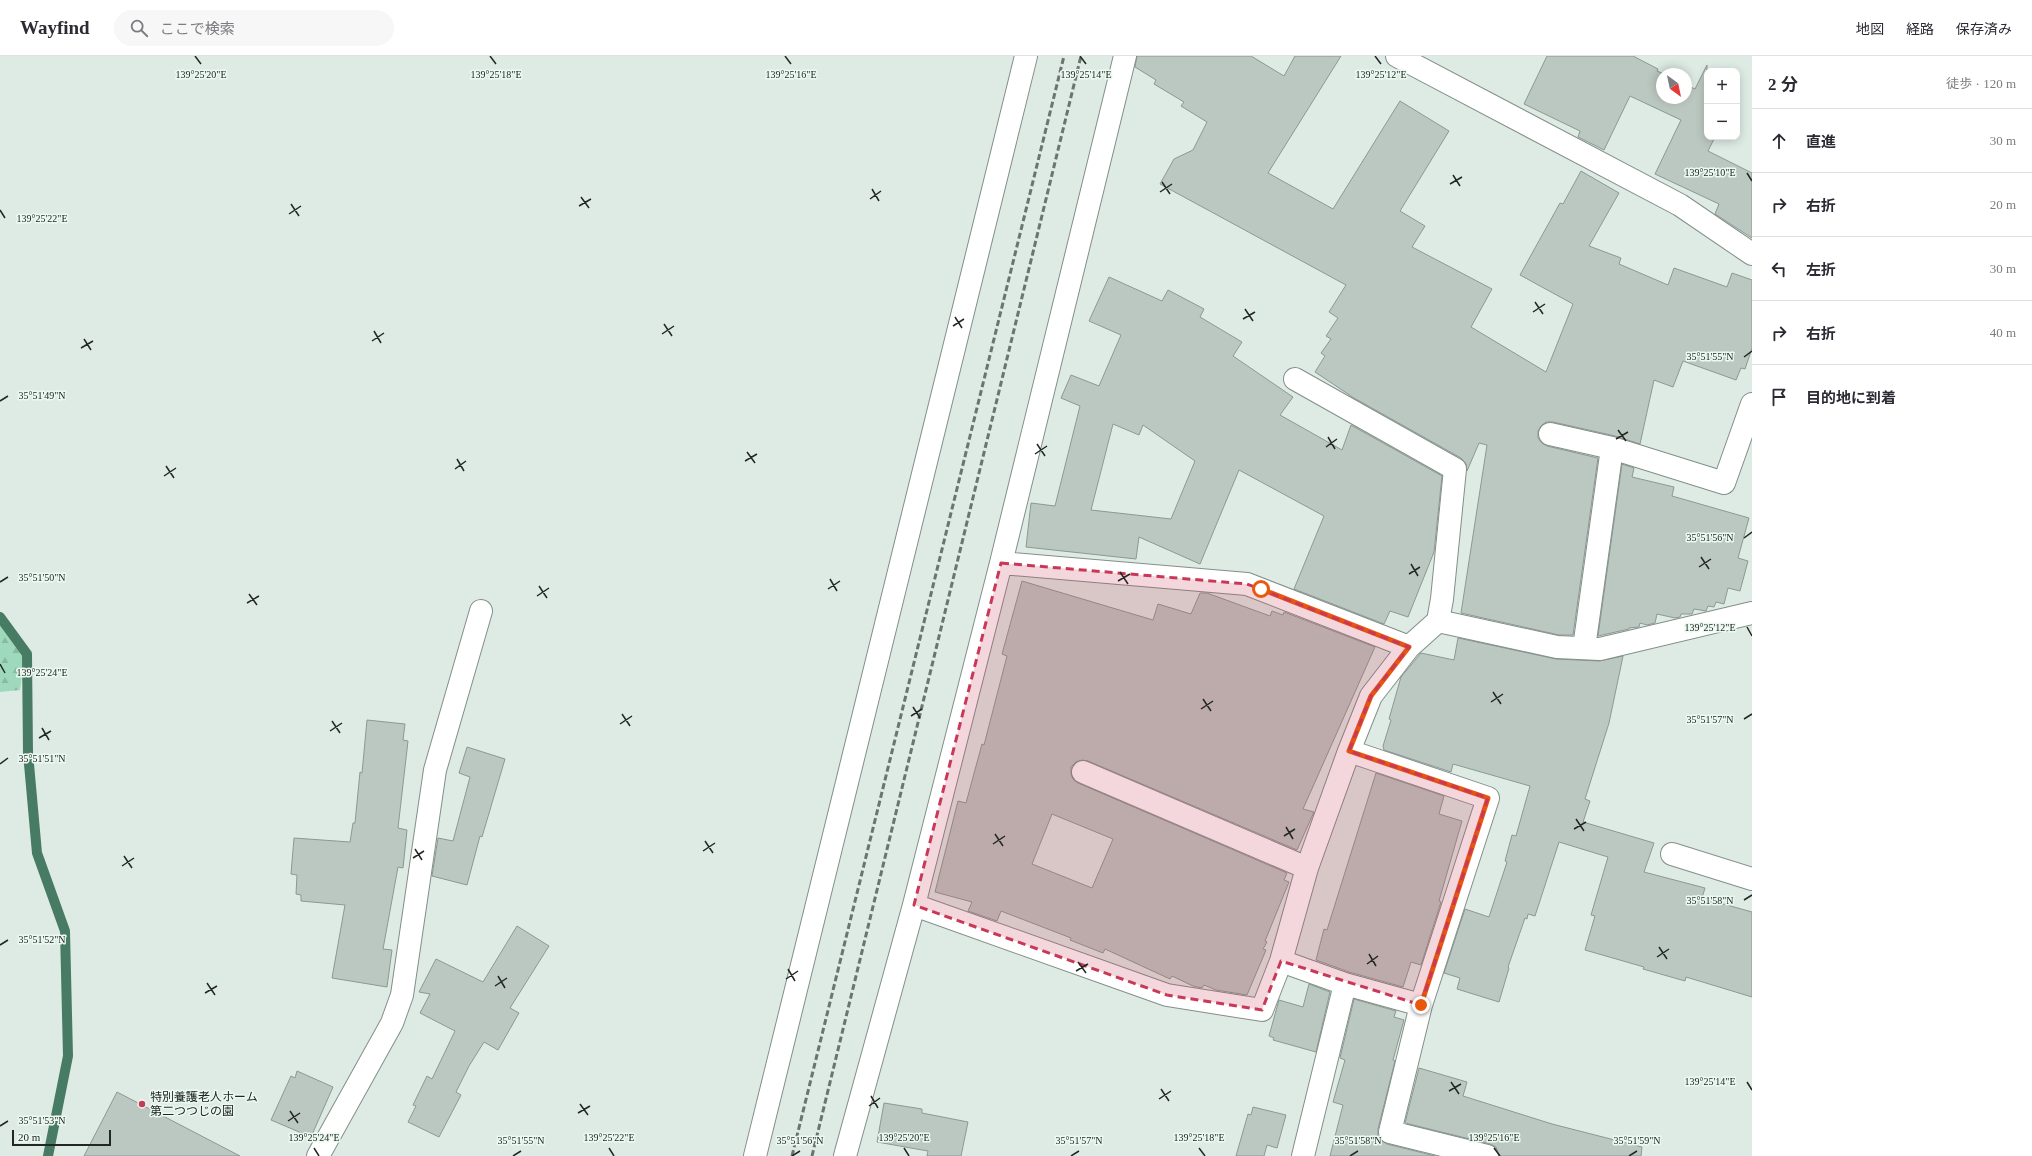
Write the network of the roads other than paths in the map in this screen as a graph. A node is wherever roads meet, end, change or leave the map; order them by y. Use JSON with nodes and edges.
{"nodes":[{"id":1,"x":1026,"y":56,"type":"edge"},
{"id":2,"x":1125,"y":56,"type":"edge"},
{"id":3,"x":1397,"y":56,"type":"edge"},
{"id":4,"x":1752,"y":254,"type":"edge"},
{"id":5,"x":1295,"y":379,"type":"dead end"},
{"id":6,"x":1752,"y":404,"type":"edge"},
{"id":7,"x":1550,"y":434,"type":"dead end"},
{"id":8,"x":1612,"y":448,"type":"junction"},
{"id":9,"x":1001,"y":563,"type":"junction"},
{"id":10,"x":481,"y":611,"type":"dead end"},
{"id":11,"x":1752,"y":613,"type":"edge"},
{"id":12,"x":1438,"y":622,"type":"junction"},
{"id":13,"x":1409,"y":647,"type":"junction"},
{"id":14,"x":1584,"y":648,"type":"junction"},
{"id":15,"x":1349,"y":751,"type":"junction"},
{"id":16,"x":1083,"y":772,"type":"dead end"},
{"id":17,"x":1672,"y":854,"type":"dead end"},
{"id":18,"x":1307,"y":868,"type":"junction"},
{"id":19,"x":1752,"y":879,"type":"edge"},
{"id":20,"x":914,"y":904,"type":"junction"},
{"id":21,"x":1281,"y":961,"type":"junction"},
{"id":22,"x":1345,"y":984,"type":"junction"},
{"id":23,"x":1421,"y":1005,"type":"junction"},
{"id":24,"x":318,"y":1156,"type":"edge"},
{"id":25,"x":755,"y":1156,"type":"edge"},
{"id":26,"x":845,"y":1156,"type":"edge"},
{"id":27,"x":1304,"y":1156,"type":"edge"},
{"id":28,"x":1487,"y":1156,"type":"edge"}],
"edges":[{"from":1,"to":25,"type":"street"},
{"from":2,"to":9,"type":"street"},
{"from":3,"to":4,"type":"street"},
{"from":5,"to":12,"type":"street"},
{"from":6,"to":8,"type":"street"},
{"from":7,"to":8,"type":"street"},
{"from":8,"to":14,"type":"street"},
{"from":9,"to":13,"type":"street"},
{"from":9,"to":20,"type":"street"},
{"from":10,"to":24,"type":"street"},
{"from":11,"to":14,"type":"street"},
{"from":12,"to":13,"type":"street"},
{"from":12,"to":14,"type":"street"},
{"from":13,"to":15,"type":"street"},
{"from":15,"to":18,"type":"street"},
{"from":15,"to":23,"type":"street"},
{"from":16,"to":18,"type":"street"},
{"from":17,"to":19,"type":"street"},
{"from":18,"to":21,"type":"street"},
{"from":20,"to":21,"type":"street"},
{"from":20,"to":26,"type":"street"},
{"from":21,"to":22,"type":"street"},
{"from":22,"to":23,"type":"street"},
{"from":22,"to":27,"type":"street"},
{"from":23,"to":28,"type":"street"}]}
